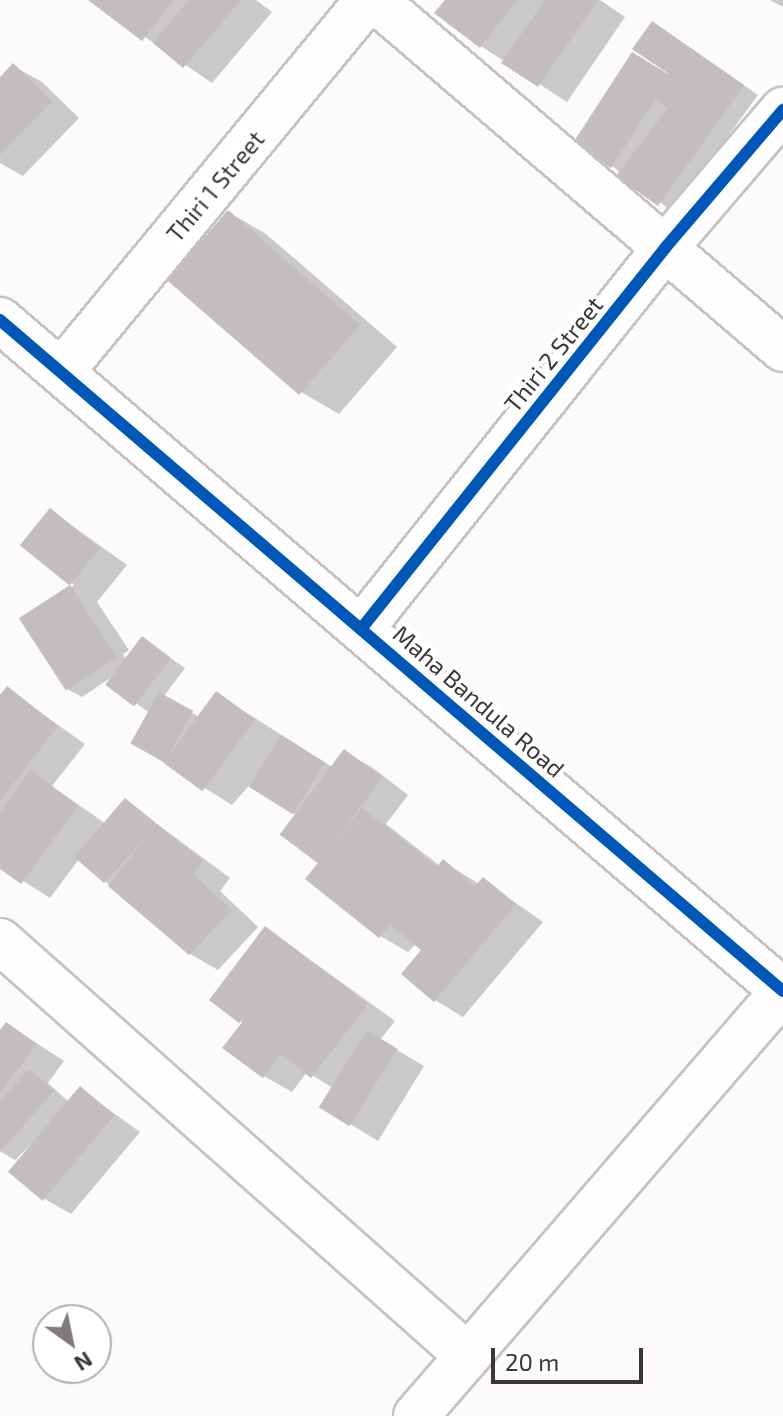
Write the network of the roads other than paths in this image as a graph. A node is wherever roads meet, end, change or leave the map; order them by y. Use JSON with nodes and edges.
{"nodes":[{"id":1,"x":368,"y":0,"type":"edge"},
{"id":2,"x":375,"y":0,"type":"edge"},
{"id":3,"x":783,"y":110,"type":"edge"},
{"id":4,"x":665,"y":248,"type":"junction"},
{"id":5,"x":0,"y":320,"type":"edge"},
{"id":6,"x":783,"y":349,"type":"edge"},
{"id":7,"x":61,"y":372,"type":"junction"},
{"id":8,"x":361,"y":629,"type":"junction"},
{"id":9,"x":0,"y":941,"type":"edge"},
{"id":10,"x":783,"y":991,"type":"edge"},
{"id":11,"x":468,"y":1356,"type":"junction"},
{"id":12,"x":416,"y":1416,"type":"edge"}],
"edges":[{"from":1,"to":7,"type":"street","name":"Thiri 1 Street"},
{"from":2,"to":4,"type":"street"},
{"from":3,"to":4,"type":"street","name":"Thiri 2 Street"},
{"from":4,"to":6,"type":"street"},
{"from":4,"to":8,"type":"street","name":"Thiri 2 Street"},
{"from":5,"to":7,"type":"street","name":"Maha Bandula Road"},
{"from":7,"to":8,"type":"street","name":"Maha Bandula Road"},
{"from":8,"to":10,"type":"street","name":"Maha Bandula Road"},
{"from":9,"to":11,"type":"street"},
{"from":10,"to":11,"type":"street"},
{"from":11,"to":12,"type":"street"}]}
